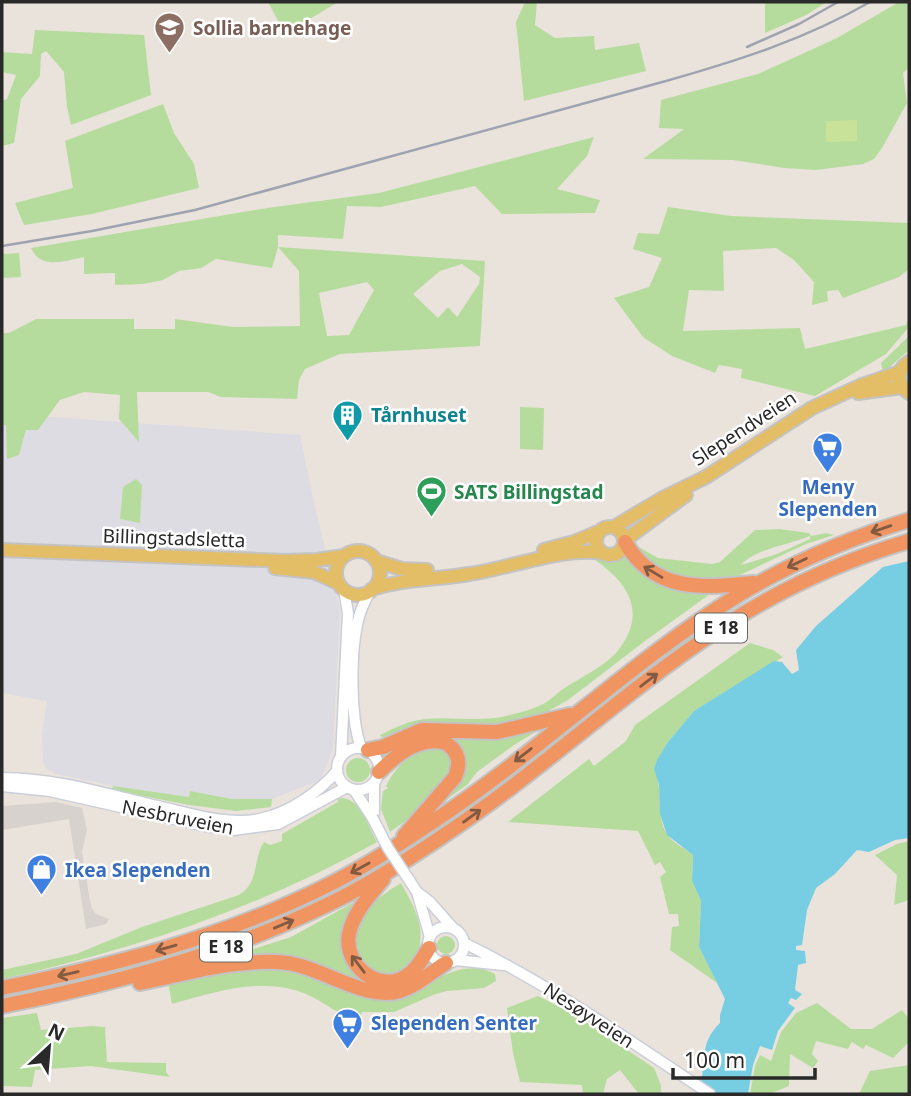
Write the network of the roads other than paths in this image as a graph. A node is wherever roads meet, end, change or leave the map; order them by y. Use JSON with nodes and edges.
{"nodes":[{"id":1,"x":906,"y":364,"type":"edge"},
{"id":2,"x":906,"y":390,"type":"edge"},
{"id":3,"x":909,"y":520,"type":"edge"},
{"id":4,"x":614,"y":527,"type":"junction"},
{"id":5,"x":600,"y":531,"type":"junction"},
{"id":6,"x":625,"y":541,"type":"junction"},
{"id":7,"x":909,"y":541,"type":"edge"},
{"id":8,"x":2,"y":550,"type":"edge"},
{"id":9,"x":603,"y":552,"type":"junction"},
{"id":10,"x":344,"y":555,"type":"junction"},
{"id":11,"x":2,"y":557,"type":"edge"},
{"id":12,"x":376,"y":561,"type":"junction"},
{"id":13,"x":759,"y":583,"type":"junction"},
{"id":14,"x":341,"y":586,"type":"junction"},
{"id":15,"x":371,"y":590,"type":"junction"},
{"id":16,"x":577,"y":713,"type":"junction"},
{"id":17,"x":364,"y":749,"type":"junction"},
{"id":18,"x":341,"y":757,"type":"junction"},
{"id":19,"x":337,"y":771,"type":"junction"},
{"id":20,"x":2,"y":778,"type":"edge"},
{"id":21,"x":375,"y":783,"type":"junction"},
{"id":22,"x":2,"y":786,"type":"edge"},
{"id":23,"x":354,"y":792,"type":"junction"},
{"id":24,"x":372,"y":817,"type":"junction"},
{"id":25,"x":398,"y":845,"type":"junction"},
{"id":26,"x":387,"y":872,"type":"junction"},
{"id":27,"x":417,"y":892,"type":"junction"},
{"id":28,"x":453,"y":928,"type":"junction"},
{"id":29,"x":430,"y":942,"type":"junction"},
{"id":30,"x":464,"y":943,"type":"junction"},
{"id":31,"x":451,"y":961,"type":"junction"},
{"id":32,"x":503,"y":965,"type":"junction"},
{"id":33,"x":2,"y":988,"type":"edge"},
{"id":34,"x":55,"y":995,"type":"junction"},
{"id":35,"x":2,"y":1006,"type":"edge"},
{"id":36,"x":710,"y":1094,"type":"edge"}],
"edges":[{"from":1,"to":2,"type":"main road"},
{"from":1,"to":4,"type":"main road","name":"Slependveien"},
{"from":2,"to":6,"type":"main road","name":"Slependveien"},
{"from":3,"to":13,"type":"highway","number":"E 18","one_way":true},
{"from":4,"to":5,"type":"main road"},
{"from":4,"to":6,"type":"main road"},
{"from":5,"to":9,"type":"main road"},
{"from":5,"to":12,"type":"main road"},
{"from":6,"to":9,"type":"main road"},
{"from":13,"to":6,"type":"highway","number":"E 18","one_way":true},
{"from":26,"to":7,"type":"highway","number":"E 18","one_way":true},
{"from":8,"to":10,"type":"main road","name":"Billingstadsletta"},
{"from":9,"to":15,"type":"main road"},
{"from":10,"to":12,"type":"main road"},
{"from":10,"to":14,"type":"main road"},
{"from":11,"to":14,"type":"main road","name":"Billingstadsletta"},
{"from":12,"to":15,"type":"main road"},
{"from":13,"to":16,"type":"highway","number":"E 18"},
{"from":14,"to":15,"type":"main road"},
{"from":14,"to":18,"type":"street"},
{"from":15,"to":17,"type":"street"},
{"from":16,"to":17,"type":"highway","number":"E 18"},
{"from":16,"to":25,"type":"highway","number":"E 18","one_way":true},
{"from":17,"to":18,"type":"street"},
{"from":17,"to":21,"type":"street"},
{"from":18,"to":19,"type":"street"},
{"from":19,"to":20,"type":"street","name":"Nesbruveien"},
{"from":19,"to":23,"type":"street"},
{"from":21,"to":23,"type":"street"},
{"from":21,"to":24,"type":"street"},
{"from":21,"to":25,"type":"highway","number":"E 18"},
{"from":22,"to":23,"type":"street","name":"Nesbruveien"},
{"from":23,"to":24,"type":"street"},
{"from":24,"to":27,"type":"street","bridge":true},
{"from":25,"to":33,"type":"highway","number":"E 18","one_way":true},
{"from":29,"to":26,"type":"highway","number":"E 18","one_way":true},
{"from":34,"to":26,"type":"highway","number":"E 18","one_way":true},
{"from":27,"to":28,"type":"street"},
{"from":27,"to":29,"type":"street"},
{"from":28,"to":29,"type":"street"},
{"from":28,"to":30,"type":"street"},
{"from":29,"to":31,"type":"street"},
{"from":30,"to":31,"type":"street"},
{"from":30,"to":32,"type":"street","name":"Nesøyveien"},
{"from":31,"to":32,"type":"street","name":"Nesøyveien"},
{"from":31,"to":34,"type":"highway","number":"E 18"},
{"from":32,"to":36,"type":"street","name":"Nesøyveien"},
{"from":34,"to":35,"type":"highway","number":"E 18"}]}
